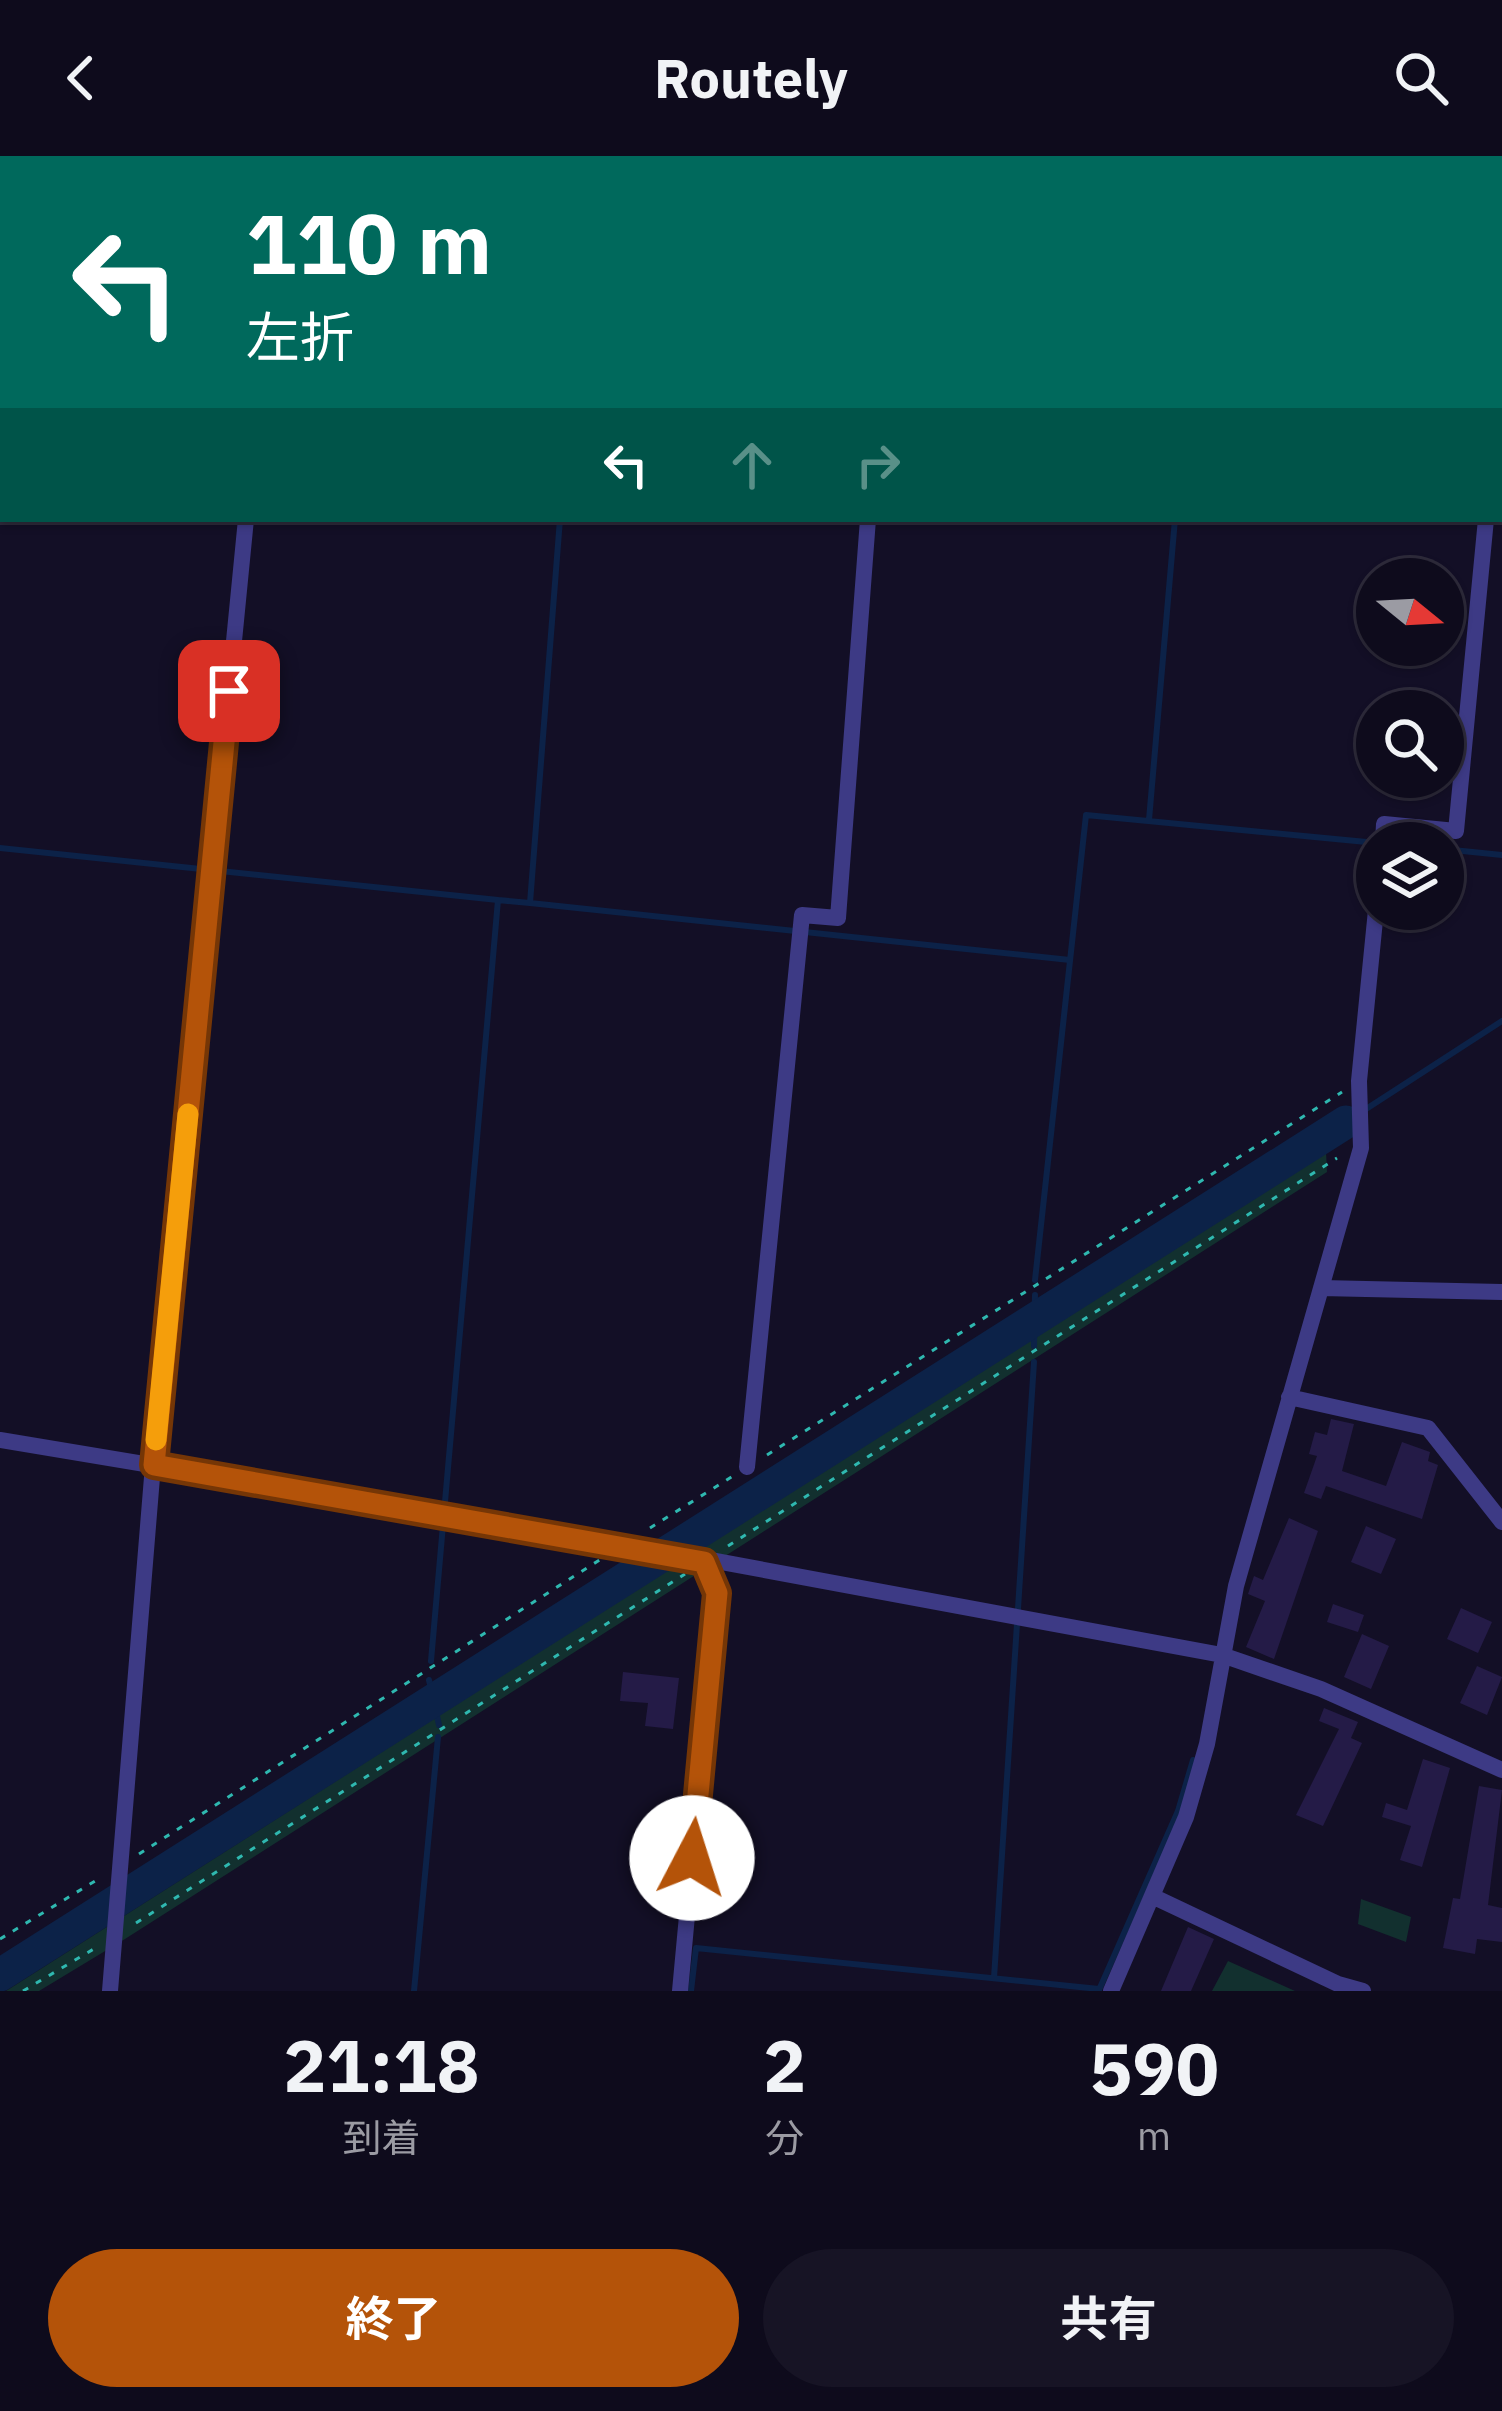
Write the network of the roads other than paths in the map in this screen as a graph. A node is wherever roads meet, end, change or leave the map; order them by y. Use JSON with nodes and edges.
{"nodes":[{"id":1,"x":246,"y":522,"type":"edge"},
{"id":2,"x":868,"y":522,"type":"edge"},
{"id":3,"x":1486,"y":522,"type":"edge"},
{"id":4,"x":1457,"y":822,"type":"edge"},
{"id":5,"x":1374,"y":930,"type":"edge"},
{"id":6,"x":1321,"y":1288,"type":"junction"},
{"id":7,"x":1502,"y":1292,"type":"edge"},
{"id":8,"x":1289,"y":1397,"type":"junction"},
{"id":9,"x":0,"y":1440,"type":"edge"},
{"id":10,"x":154,"y":1465,"type":"junction"},
{"id":11,"x":747,"y":1467,"type":"road end"},
{"id":12,"x":1502,"y":1522,"type":"edge"},
{"id":13,"x":704,"y":1562,"type":"junction"},
{"id":14,"x":1222,"y":1655,"type":"junction"},
{"id":15,"x":1502,"y":1770,"type":"edge"},
{"id":16,"x":1152,"y":1895,"type":"junction"},
{"id":17,"x":110,"y":1991,"type":"edge"},
{"id":18,"x":680,"y":1991,"type":"edge"},
{"id":19,"x":1111,"y":1991,"type":"edge"},
{"id":20,"x":1364,"y":1991,"type":"edge"}],
"edges":[{"from":1,"to":10,"type":"street"},
{"from":2,"to":11,"type":"street"},
{"from":3,"to":4,"type":"street"},
{"from":5,"to":6,"type":"street"},
{"from":6,"to":7,"type":"street"},
{"from":6,"to":8,"type":"street"},
{"from":8,"to":12,"type":"street"},
{"from":8,"to":14,"type":"street"},
{"from":9,"to":10,"type":"street"},
{"from":10,"to":13,"type":"street"},
{"from":10,"to":17,"type":"street"},
{"from":13,"to":14,"type":"street"},
{"from":13,"to":18,"type":"street"},
{"from":14,"to":15,"type":"street"},
{"from":14,"to":16,"type":"street"},
{"from":16,"to":19,"type":"street"},
{"from":16,"to":20,"type":"street"}]}
